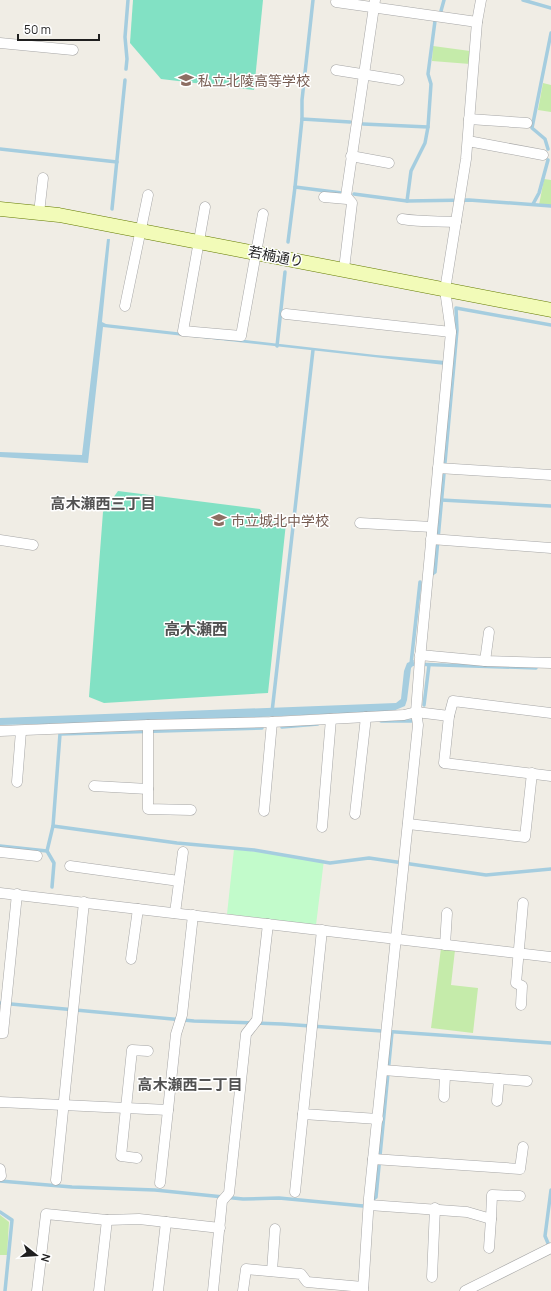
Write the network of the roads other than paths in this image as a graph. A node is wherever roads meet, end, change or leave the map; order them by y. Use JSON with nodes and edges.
{"nodes":[{"id":1,"x":481,"y":0,"type":"edge"},
{"id":2,"x":336,"y":2,"type":"dead end"},
{"id":3,"x":374,"y":4,"type":"edge"},
{"id":4,"x":477,"y":22,"type":"junction"},
{"id":5,"x":0,"y":43,"type":"edge"},
{"id":6,"x":73,"y":50,"type":"dead end"},
{"id":7,"x":336,"y":70,"type":"dead end"},
{"id":8,"x":364,"y":74,"type":"junction"},
{"id":9,"x":399,"y":80,"type":"dead end"},
{"id":10,"x":470,"y":119,"type":"junction"},
{"id":11,"x":527,"y":123,"type":"dead end"},
{"id":12,"x":471,"y":141,"type":"junction"},
{"id":13,"x":543,"y":155,"type":"dead end"},
{"id":14,"x":351,"y":156,"type":"junction"},
{"id":15,"x":389,"y":163,"type":"dead end"},
{"id":16,"x":43,"y":178,"type":"dead end"},
{"id":17,"x":148,"y":195,"type":"dead end"},
{"id":18,"x":324,"y":197,"type":"dead end"},
{"id":19,"x":346,"y":198,"type":"junction"},
{"id":20,"x":205,"y":207,"type":"dead end"},
{"id":21,"x":0,"y":209,"type":"edge"},
{"id":22,"x":39,"y":213,"type":"junction"},
{"id":23,"x":263,"y":214,"type":"dead end"},
{"id":24,"x":402,"y":219,"type":"dead end"},
{"id":25,"x":456,"y":222,"type":"junction"},
{"id":26,"x":142,"y":230,"type":"junction"},
{"id":27,"x":199,"y":241,"type":"junction"},
{"id":28,"x":258,"y":252,"type":"junction"},
{"id":29,"x":344,"y":269,"type":"junction"},
{"id":30,"x":446,"y":290,"type":"junction"},
{"id":31,"x":125,"y":306,"type":"dead end"},
{"id":32,"x":551,"y":310,"type":"edge"},
{"id":33,"x":286,"y":314,"type":"dead end"},
{"id":34,"x":451,"y":332,"type":"junction"},
{"id":35,"x":442,"y":468,"type":"junction"},
{"id":36,"x":551,"y":474,"type":"edge"},
{"id":37,"x":360,"y":523,"type":"dead end"},
{"id":38,"x":432,"y":527,"type":"junction"},
{"id":39,"x":0,"y":540,"type":"edge"},
{"id":40,"x":436,"y":540,"type":"junction"},
{"id":41,"x":33,"y":545,"type":"dead end"},
{"id":42,"x":551,"y":548,"type":"edge"},
{"id":43,"x":489,"y":632,"type":"dead end"},
{"id":44,"x":420,"y":661,"type":"junction"},
{"id":45,"x":485,"y":661,"type":"junction"},
{"id":46,"x":551,"y":663,"type":"edge"},
{"id":47,"x":416,"y":712,"type":"junction"},
{"id":48,"x":551,"y":713,"type":"edge"},
{"id":49,"x":449,"y":716,"type":"junction"},
{"id":50,"x":366,"y":717,"type":"junction"},
{"id":51,"x":331,"y":719,"type":"junction"},
{"id":52,"x":272,"y":722,"type":"junction"},
{"id":53,"x":148,"y":724,"type":"junction"},
{"id":54,"x":0,"y":731,"type":"edge"},
{"id":55,"x":21,"y":731,"type":"junction"},
{"id":56,"x":532,"y":773,"type":"junction"},
{"id":57,"x":551,"y":776,"type":"edge"},
{"id":58,"x":17,"y":782,"type":"dead end"},
{"id":59,"x":94,"y":786,"type":"dead end"},
{"id":60,"x":148,"y":789,"type":"junction"},
{"id":61,"x":191,"y":810,"type":"dead end"},
{"id":62,"x":264,"y":811,"type":"dead end"},
{"id":63,"x":355,"y":814,"type":"dead end"},
{"id":64,"x":408,"y":824,"type":"junction"},
{"id":65,"x":322,"y":827,"type":"dead end"},
{"id":66,"x":0,"y":852,"type":"edge"},
{"id":67,"x":183,"y":852,"type":"dead end"},
{"id":68,"x":37,"y":856,"type":"dead end"},
{"id":69,"x":70,"y":866,"type":"dead end"},
{"id":70,"x":180,"y":881,"type":"junction"},
{"id":71,"x":0,"y":893,"type":"edge"},
{"id":72,"x":17,"y":894,"type":"junction"},
{"id":73,"x":84,"y":902,"type":"junction"},
{"id":74,"x":523,"y":903,"type":"dead end"},
{"id":75,"x":138,"y":909,"type":"junction"},
{"id":76,"x":175,"y":913,"type":"junction"},
{"id":77,"x":447,"y":913,"type":"dead end"},
{"id":78,"x":193,"y":915,"type":"junction"},
{"id":79,"x":268,"y":924,"type":"junction"},
{"id":80,"x":322,"y":930,"type":"junction"},
{"id":81,"x":397,"y":939,"type":"junction"},
{"id":82,"x":445,"y":945,"type":"junction"},
{"id":83,"x":519,"y":954,"type":"junction"},
{"id":84,"x":551,"y":957,"type":"edge"},
{"id":85,"x":131,"y":959,"type":"dead end"},
{"id":86,"x":521,"y":1005,"type":"dead end"},
{"id":87,"x":0,"y":1033,"type":"edge"},
{"id":88,"x":148,"y":1051,"type":"dead end"},
{"id":89,"x":387,"y":1070,"type":"junction"},
{"id":90,"x":445,"y":1075,"type":"junction"},
{"id":91,"x":499,"y":1079,"type":"junction"},
{"id":92,"x":527,"y":1081,"type":"dead end"},
{"id":93,"x":444,"y":1097,"type":"dead end"},
{"id":94,"x":497,"y":1100,"type":"dead end"},
{"id":95,"x":0,"y":1102,"type":"edge"},
{"id":96,"x":62,"y":1105,"type":"junction"},
{"id":97,"x":126,"y":1108,"type":"junction"},
{"id":98,"x":168,"y":1110,"type":"junction"},
{"id":99,"x":303,"y":1114,"type":"junction"},
{"id":100,"x":378,"y":1119,"type":"junction"},
{"id":101,"x":523,"y":1147,"type":"dead end"},
{"id":102,"x":137,"y":1158,"type":"dead end"},
{"id":103,"x":378,"y":1159,"type":"junction"},
{"id":104,"x":56,"y":1180,"type":"dead end"},
{"id":105,"x":160,"y":1183,"type":"dead end"},
{"id":106,"x":295,"y":1192,"type":"dead end"},
{"id":107,"x":520,"y":1196,"type":"dead end"},
{"id":108,"x":369,"y":1201,"type":"junction"},
{"id":109,"x":435,"y":1208,"type":"junction"},
{"id":110,"x":491,"y":1219,"type":"junction"},
{"id":111,"x":107,"y":1220,"type":"junction"},
{"id":112,"x":166,"y":1222,"type":"junction"},
{"id":113,"x":220,"y":1228,"type":"junction"},
{"id":114,"x":275,"y":1229,"type":"dead end"},
{"id":115,"x":489,"y":1248,"type":"dead end"},
{"id":116,"x":549,"y":1249,"type":"edge"},
{"id":117,"x":272,"y":1271,"type":"junction"},
{"id":118,"x":432,"y":1276,"type":"dead end"},
{"id":119,"x":363,"y":1289,"type":"edge"},
{"id":120,"x":37,"y":1291,"type":"edge"},
{"id":121,"x":99,"y":1291,"type":"edge"},
{"id":122,"x":158,"y":1291,"type":"edge"},
{"id":123,"x":214,"y":1291,"type":"edge"},
{"id":124,"x":243,"y":1291,"type":"edge"},
{"id":125,"x":465,"y":1291,"type":"edge"}],
"edges":[{"from":1,"to":4,"type":"street"},
{"from":2,"to":3,"type":"street"},
{"from":3,"to":4,"type":"street"},
{"from":3,"to":8,"type":"street"},
{"from":4,"to":10,"type":"street"},
{"from":5,"to":6,"type":"street"},
{"from":7,"to":8,"type":"street"},
{"from":8,"to":9,"type":"street"},
{"from":8,"to":14,"type":"street"},
{"from":10,"to":11,"type":"street"},
{"from":10,"to":12,"type":"street"},
{"from":12,"to":13,"type":"street"},
{"from":12,"to":25,"type":"street"},
{"from":14,"to":15,"type":"street"},
{"from":14,"to":19,"type":"street"},
{"from":16,"to":22,"type":"street"},
{"from":17,"to":26,"type":"street"},
{"from":18,"to":19,"type":"street"},
{"from":19,"to":29,"type":"street"},
{"from":20,"to":27,"type":"street"},
{"from":21,"to":22,"type":"street","name":"若楠通り"},
{"from":22,"to":26,"type":"street","name":"若楠通り"},
{"from":23,"to":28,"type":"street"},
{"from":24,"to":25,"type":"street"},
{"from":25,"to":30,"type":"street"},
{"from":26,"to":27,"type":"street","name":"若楠通り"},
{"from":26,"to":31,"type":"street"},
{"from":27,"to":28,"type":"street","name":"若楠通り"},
{"from":27,"to":28,"type":"street"},
{"from":28,"to":29,"type":"street","name":"若楠通り"},
{"from":29,"to":30,"type":"street","name":"若楠通り"},
{"from":30,"to":32,"type":"street","name":"若楠通り"},
{"from":30,"to":34,"type":"street"},
{"from":33,"to":34,"type":"street"},
{"from":34,"to":35,"type":"street"},
{"from":35,"to":36,"type":"street"},
{"from":35,"to":38,"type":"street"},
{"from":37,"to":38,"type":"street"},
{"from":38,"to":40,"type":"street"},
{"from":39,"to":41,"type":"street"},
{"from":40,"to":42,"type":"street"},
{"from":40,"to":44,"type":"street"},
{"from":43,"to":45,"type":"street"},
{"from":44,"to":45,"type":"street"},
{"from":44,"to":47,"type":"street"},
{"from":45,"to":46,"type":"street"},
{"from":47,"to":49,"type":"street"},
{"from":47,"to":50,"type":"street"},
{"from":47,"to":64,"type":"street"},
{"from":48,"to":49,"type":"street"},
{"from":49,"to":56,"type":"street"},
{"from":50,"to":51,"type":"street"},
{"from":50,"to":63,"type":"street"},
{"from":51,"to":52,"type":"street"},
{"from":51,"to":65,"type":"street"},
{"from":52,"to":53,"type":"street"},
{"from":52,"to":62,"type":"street"},
{"from":53,"to":55,"type":"street"},
{"from":53,"to":60,"type":"street"},
{"from":54,"to":55,"type":"street"},
{"from":55,"to":58,"type":"street"},
{"from":56,"to":57,"type":"street"},
{"from":56,"to":64,"type":"street"},
{"from":59,"to":60,"type":"street"},
{"from":60,"to":61,"type":"street"},
{"from":64,"to":81,"type":"street"},
{"from":66,"to":68,"type":"street"},
{"from":67,"to":70,"type":"street"},
{"from":69,"to":70,"type":"street"},
{"from":70,"to":76,"type":"street"},
{"from":71,"to":72,"type":"street"},
{"from":72,"to":73,"type":"street"},
{"from":72,"to":87,"type":"street"},
{"from":73,"to":75,"type":"street"},
{"from":73,"to":96,"type":"street"},
{"from":74,"to":83,"type":"street"},
{"from":75,"to":76,"type":"street"},
{"from":75,"to":85,"type":"street"},
{"from":76,"to":78,"type":"street"},
{"from":77,"to":82,"type":"street"},
{"from":78,"to":79,"type":"street"},
{"from":78,"to":98,"type":"street"},
{"from":79,"to":80,"type":"street"},
{"from":79,"to":113,"type":"street"},
{"from":80,"to":81,"type":"street"},
{"from":80,"to":99,"type":"street"},
{"from":81,"to":82,"type":"street"},
{"from":81,"to":89,"type":"street"},
{"from":82,"to":83,"type":"street"},
{"from":83,"to":84,"type":"street"},
{"from":83,"to":86,"type":"street"},
{"from":88,"to":97,"type":"street"},
{"from":89,"to":90,"type":"street"},
{"from":89,"to":100,"type":"street"},
{"from":90,"to":91,"type":"street"},
{"from":90,"to":93,"type":"street"},
{"from":91,"to":92,"type":"street"},
{"from":91,"to":94,"type":"street"},
{"from":95,"to":96,"type":"street"},
{"from":96,"to":97,"type":"street"},
{"from":96,"to":104,"type":"street"},
{"from":97,"to":98,"type":"street"},
{"from":97,"to":102,"type":"street"},
{"from":98,"to":105,"type":"street"},
{"from":99,"to":100,"type":"street"},
{"from":99,"to":106,"type":"street"},
{"from":100,"to":103,"type":"street"},
{"from":101,"to":103,"type":"street"},
{"from":103,"to":108,"type":"street"},
{"from":107,"to":110,"type":"street"},
{"from":108,"to":109,"type":"street"},
{"from":108,"to":119,"type":"street"},
{"from":109,"to":110,"type":"street"},
{"from":109,"to":118,"type":"street"},
{"from":110,"to":115,"type":"street"},
{"from":111,"to":112,"type":"street"},
{"from":111,"to":120,"type":"street"},
{"from":111,"to":121,"type":"street"},
{"from":112,"to":113,"type":"street"},
{"from":112,"to":122,"type":"street"},
{"from":113,"to":123,"type":"street"},
{"from":114,"to":117,"type":"street"},
{"from":116,"to":125,"type":"street"},
{"from":117,"to":119,"type":"street"},
{"from":117,"to":124,"type":"street"}]}
